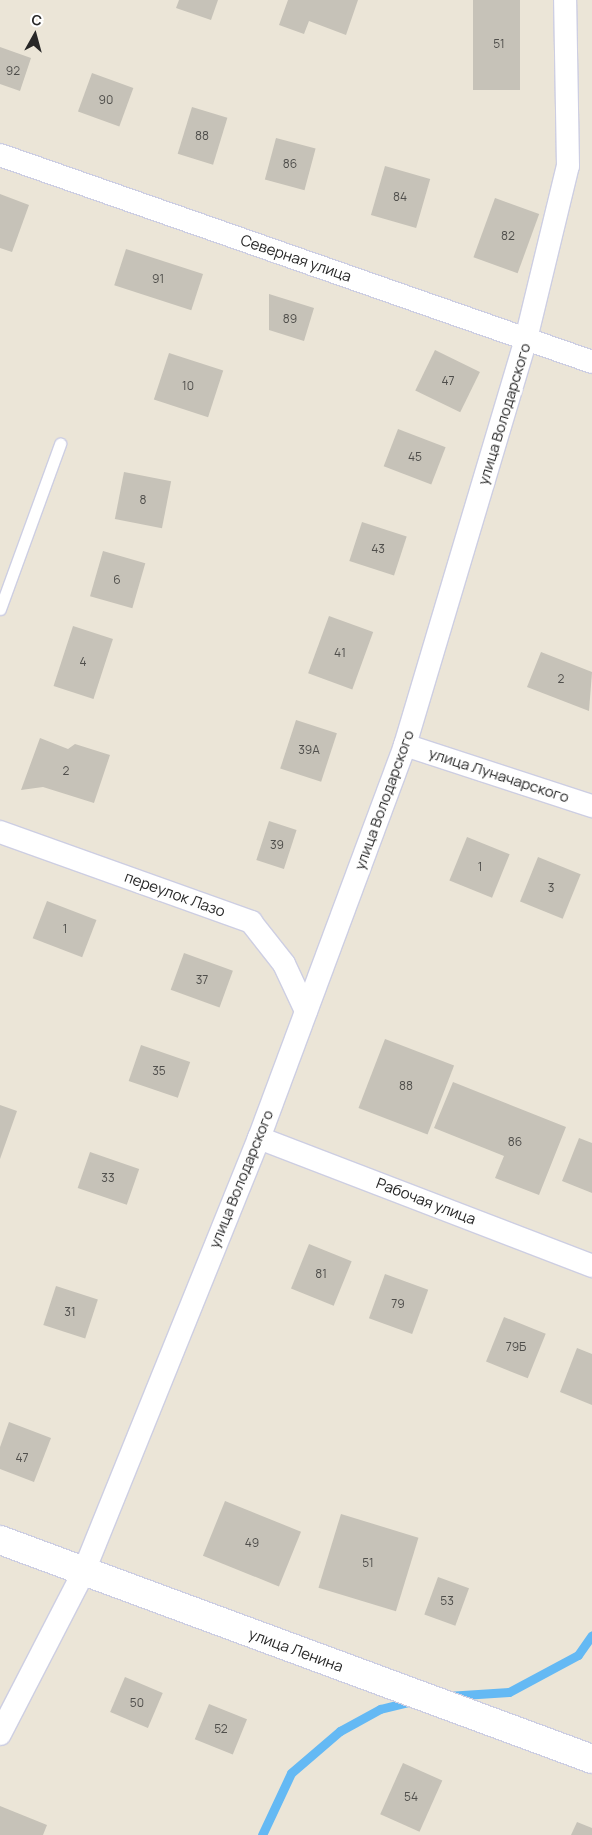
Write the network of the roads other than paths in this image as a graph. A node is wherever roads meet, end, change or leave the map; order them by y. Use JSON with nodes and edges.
{"nodes":[{"id":1,"x":565,"y":0,"type":"edge"},
{"id":2,"x":0,"y":155,"type":"edge"},
{"id":3,"x":526,"y":339,"type":"junction"},
{"id":4,"x":592,"y":362,"type":"edge"},
{"id":5,"x":60,"y":444,"type":"dead end"},
{"id":6,"x":0,"y":609,"type":"edge"},
{"id":7,"x":405,"y":745,"type":"junction"},
{"id":8,"x":592,"y":806,"type":"edge"},
{"id":9,"x":0,"y":832,"type":"edge"},
{"id":10,"x":306,"y":1011,"type":"junction"},
{"id":11,"x":259,"y":1138,"type":"junction"},
{"id":12,"x":592,"y":1266,"type":"edge"},
{"id":13,"x":0,"y":1540,"type":"edge"},
{"id":14,"x":84,"y":1571,"type":"junction"},
{"id":15,"x":0,"y":1734,"type":"edge"},
{"id":16,"x":592,"y":1760,"type":"edge"}],
"edges":[{"from":1,"to":3,"type":"street","name":"улица Володарского"},
{"from":2,"to":3,"type":"street","name":"Северная улица"},
{"from":3,"to":4,"type":"street","name":"Северная улица"},
{"from":3,"to":7,"type":"street","name":"улица Володарского"},
{"from":5,"to":6,"type":"lane"},
{"from":7,"to":8,"type":"street","name":"улица Луначарского"},
{"from":7,"to":10,"type":"street","name":"улица Володарского"},
{"from":9,"to":10,"type":"street","name":"переулок Лазо"},
{"from":10,"to":11,"type":"street","name":"улица Володарского"},
{"from":11,"to":12,"type":"street","name":"Рабочая улица"},
{"from":11,"to":14,"type":"street","name":"улица Володарского"},
{"from":13,"to":14,"type":"main road","name":"улица Ленина"},
{"from":14,"to":15,"type":"street","name":"улица Володарского"},
{"from":14,"to":16,"type":"main road","name":"улица Ленина"}]}
